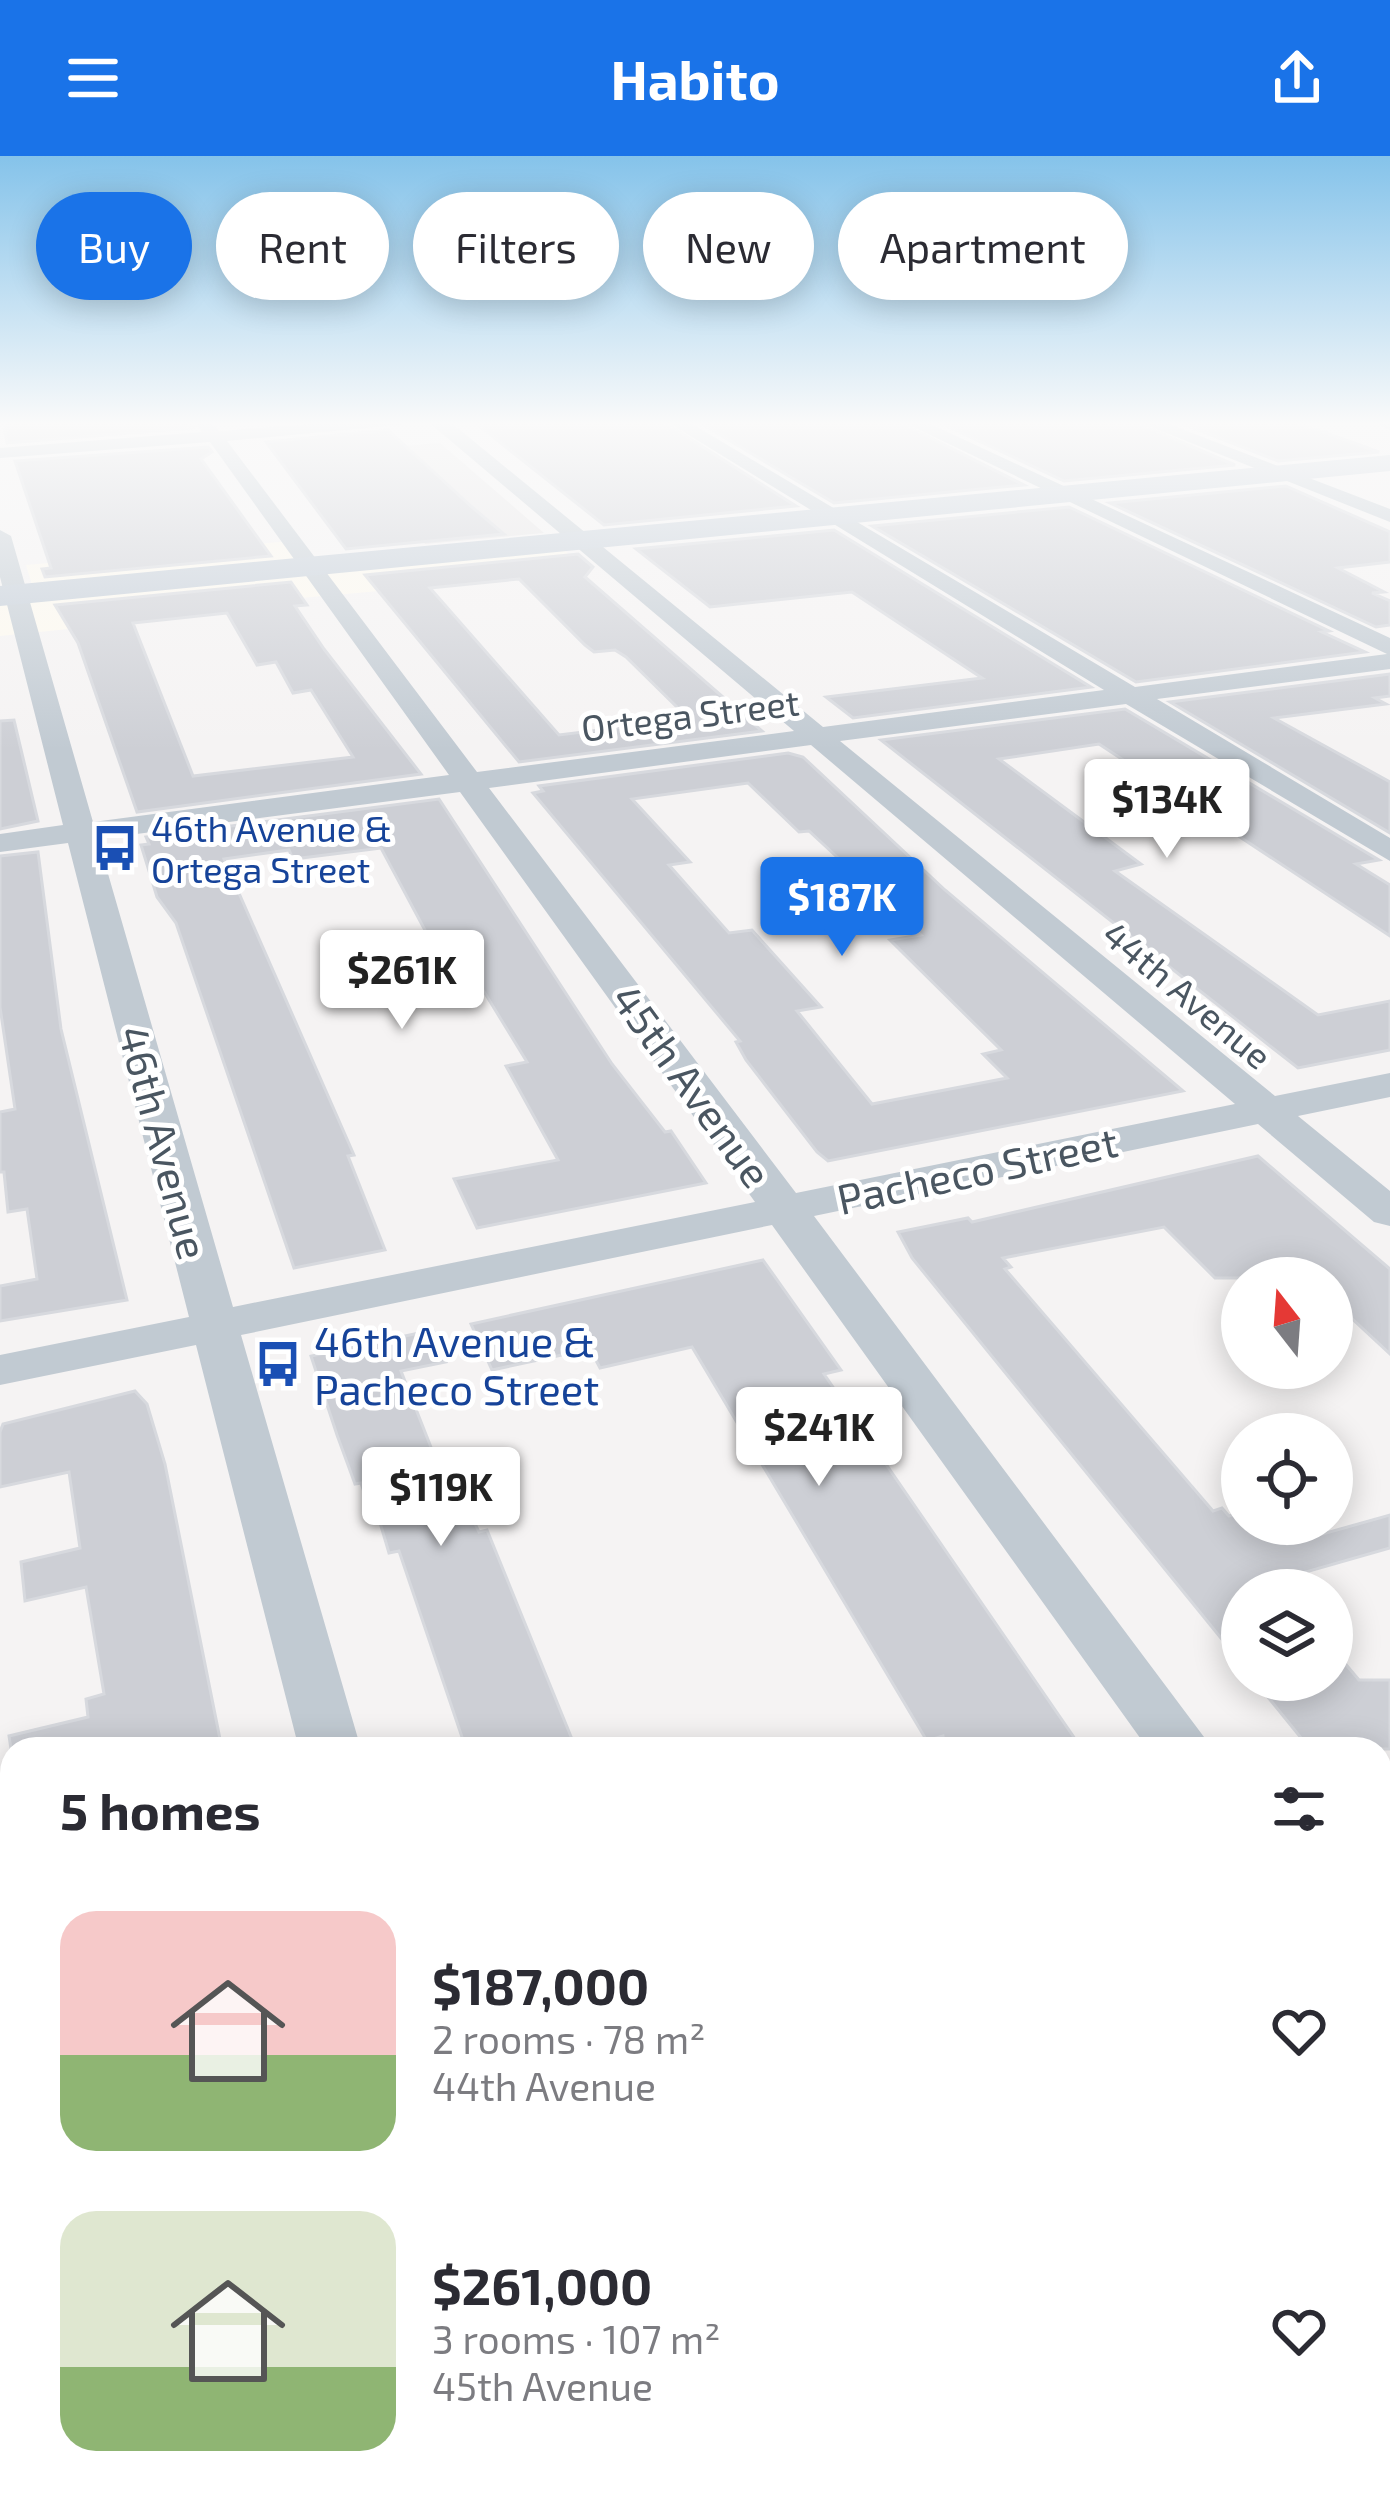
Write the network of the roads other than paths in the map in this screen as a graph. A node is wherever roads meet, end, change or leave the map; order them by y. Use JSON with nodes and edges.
{"nodes":[{"id":1,"x":283,"y":531,"type":"edge"},
{"id":2,"x":570,"y":531,"type":"edge"},
{"id":3,"x":690,"y":531,"type":"edge"},
{"id":4,"x":855,"y":531,"type":"edge"},
{"id":5,"x":1142,"y":531,"type":"edge"},
{"id":6,"x":0,"y":536,"type":"edge"},
{"id":7,"x":582,"y":541,"type":"junction"},
{"id":8,"x":310,"y":567,"type":"junction"},
{"id":9,"x":8,"y":596,"type":"edge"},
{"id":10,"x":1390,"y":647,"type":"edge"},
{"id":11,"x":1390,"y":662,"type":"edge"},
{"id":12,"x":1131,"y":695,"type":"junction"},
{"id":13,"x":817,"y":736,"type":"junction"},
{"id":14,"x":469,"y":782,"type":"junction"},
{"id":15,"x":81,"y":833,"type":"junction"},
{"id":16,"x":0,"y":843,"type":"edge"},
{"id":17,"x":1390,"y":851,"type":"edge"},
{"id":18,"x":1390,"y":1085,"type":"edge"},
{"id":19,"x":1267,"y":1110,"type":"junction"},
{"id":20,"x":784,"y":1209,"type":"junction"},
{"id":21,"x":1390,"y":1213,"type":"edge"},
{"id":22,"x":215,"y":1325,"type":"junction"},
{"id":23,"x":0,"y":1370,"type":"edge"},
{"id":24,"x":328,"y":1737,"type":"edge"},
{"id":25,"x":1173,"y":1737,"type":"edge"}],
"edges":[{"from":1,"to":8,"type":"street","name":"45th Avenue"},
{"from":2,"to":7,"type":"street","name":"44th Avenue"},
{"from":3,"to":7,"type":"street"},
{"from":4,"to":12,"type":"street"},
{"from":5,"to":10,"type":"street"},
{"from":6,"to":9,"type":"street","name":"46th Avenue"},
{"from":7,"to":8,"type":"street"},
{"from":7,"to":13,"type":"street","name":"44th Avenue"},
{"from":8,"to":9,"type":"street"},
{"from":8,"to":14,"type":"street","name":"45th Avenue"},
{"from":9,"to":15,"type":"street","name":"46th Avenue"},
{"from":11,"to":12,"type":"street","name":"Ortega Street"},
{"from":12,"to":13,"type":"street","name":"Ortega Street"},
{"from":12,"to":17,"type":"street"},
{"from":13,"to":14,"type":"street","name":"Ortega Street"},
{"from":13,"to":19,"type":"street","name":"44th Avenue"},
{"from":14,"to":15,"type":"street","name":"Ortega Street"},
{"from":14,"to":20,"type":"street","name":"45th Avenue"},
{"from":15,"to":16,"type":"street","name":"Ortega Street"},
{"from":15,"to":22,"type":"street","name":"46th Avenue"},
{"from":18,"to":19,"type":"street","name":"Pacheco Street"},
{"from":19,"to":20,"type":"street","name":"Pacheco Street"},
{"from":19,"to":21,"type":"street","name":"44th Avenue"},
{"from":20,"to":22,"type":"street","name":"Pacheco Street"},
{"from":20,"to":25,"type":"street","name":"45th Avenue"},
{"from":22,"to":23,"type":"street","name":"Pacheco Street"},
{"from":22,"to":24,"type":"street","name":"46th Avenue"}]}
